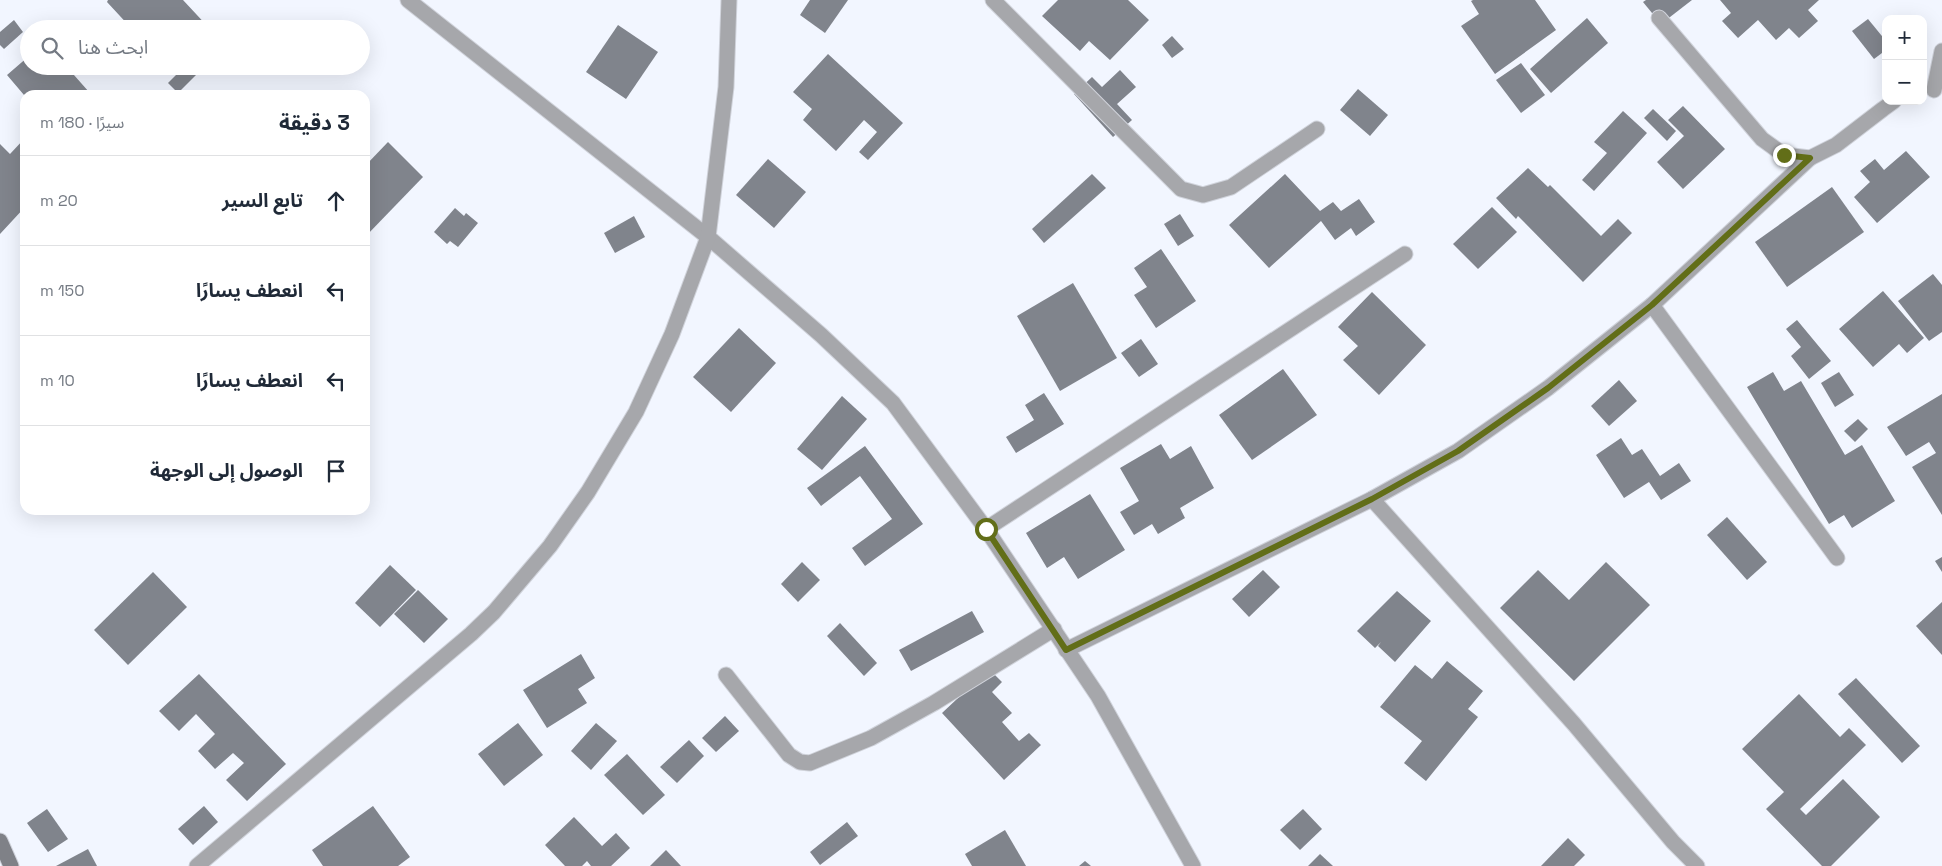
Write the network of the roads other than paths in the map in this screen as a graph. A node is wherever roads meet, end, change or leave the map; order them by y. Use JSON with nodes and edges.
{"nodes":[{"id":1,"x":408,"y":0,"type":"edge"},
{"id":2,"x":729,"y":0,"type":"edge"},
{"id":3,"x":993,"y":0,"type":"edge"},
{"id":4,"x":1658,"y":18,"type":"dead end"},
{"id":5,"x":1942,"y":51,"type":"edge"},
{"id":6,"x":1933,"y":92,"type":"edge"},
{"id":7,"x":1889,"y":105,"type":"edge"},
{"id":8,"x":1317,"y":129,"type":"dead end"},
{"id":9,"x":1810,"y":158,"type":"junction"},
{"id":10,"x":708,"y":237,"type":"junction"},
{"id":11,"x":1405,"y":254,"type":"dead end"},
{"id":12,"x":1652,"y":305,"type":"junction"},
{"id":13,"x":1372,"y":499,"type":"junction"},
{"id":14,"x":986,"y":529,"type":"junction"},
{"id":15,"x":1837,"y":558,"type":"dead end"},
{"id":16,"x":1054,"y":630,"type":"junction"},
{"id":17,"x":1066,"y":650,"type":"junction"},
{"id":18,"x":726,"y":675,"type":"dead end"},
{"id":19,"x":0,"y":841,"type":"edge"},
{"id":20,"x":10,"y":866,"type":"edge"},
{"id":21,"x":197,"y":866,"type":"edge"},
{"id":22,"x":1193,"y":866,"type":"edge"},
{"id":23,"x":1697,"y":866,"type":"edge"}],
"edges":[{"from":1,"to":10,"type":"street"},
{"from":2,"to":10,"type":"street"},
{"from":3,"to":8,"type":"street"},
{"from":4,"to":9,"type":"street"},
{"from":5,"to":6,"type":"street"},
{"from":7,"to":9,"type":"street"},
{"from":9,"to":12,"type":"street"},
{"from":10,"to":14,"type":"street"},
{"from":10,"to":21,"type":"street"},
{"from":11,"to":14,"type":"street"},
{"from":12,"to":13,"type":"street"},
{"from":12,"to":15,"type":"street"},
{"from":13,"to":17,"type":"street"},
{"from":13,"to":23,"type":"street"},
{"from":14,"to":16,"type":"street"},
{"from":16,"to":17,"type":"street"},
{"from":16,"to":18,"type":"street"},
{"from":17,"to":22,"type":"street"},
{"from":19,"to":20,"type":"street"}]}
